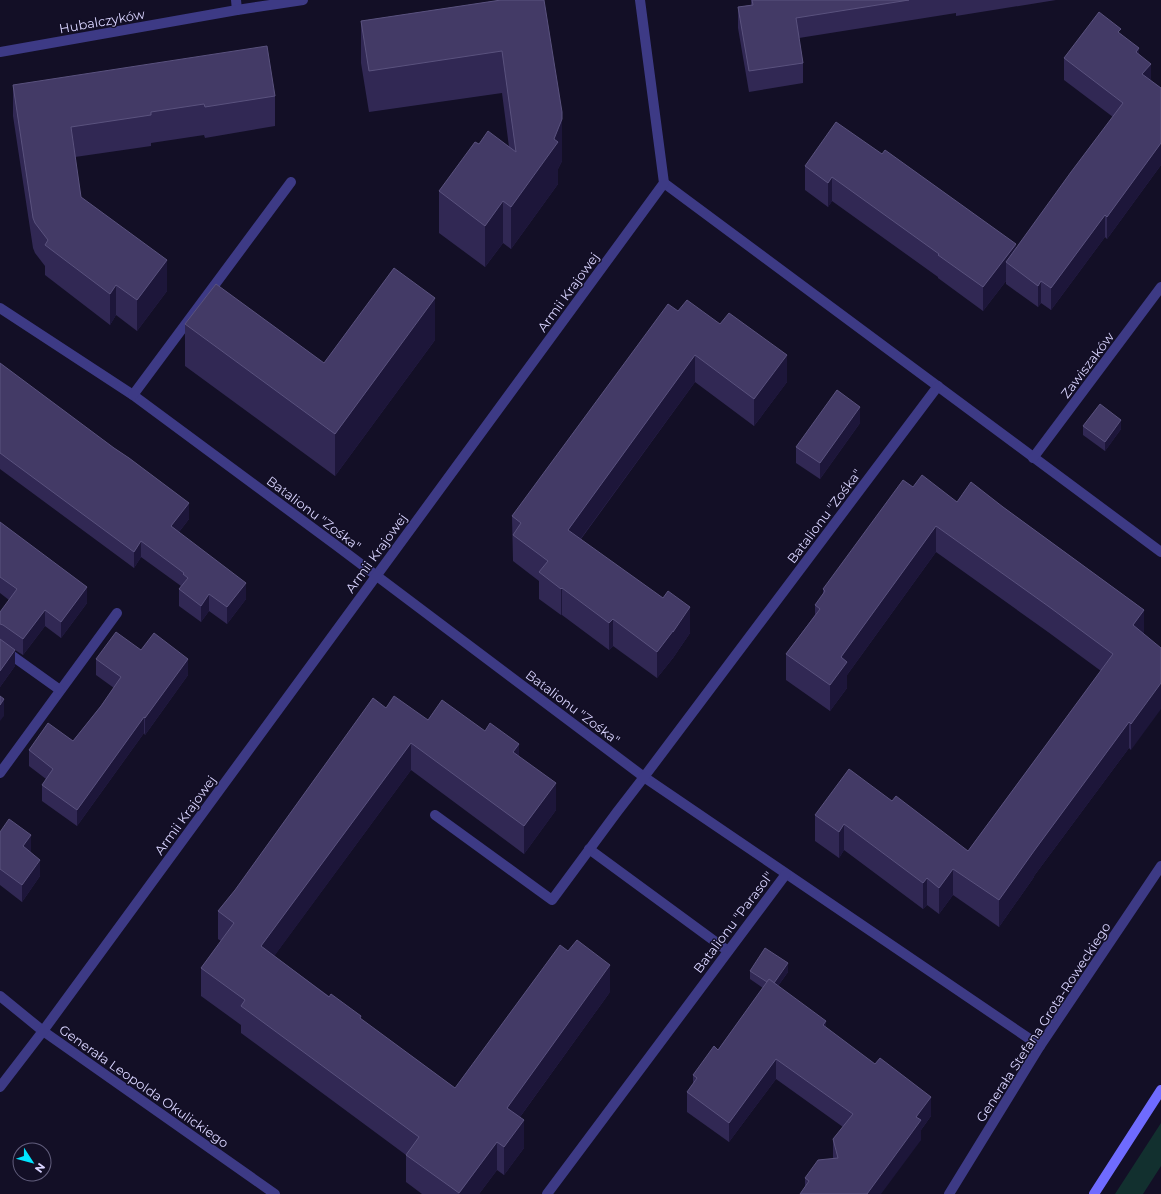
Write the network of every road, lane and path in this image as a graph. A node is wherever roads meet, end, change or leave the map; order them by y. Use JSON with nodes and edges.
{"nodes":[{"id":1,"x":303,"y":0,"type":"edge"},
{"id":2,"x":640,"y":0,"type":"edge"},
{"id":3,"x":236,"y":5,"type":"edge"},
{"id":4,"x":0,"y":52,"type":"edge"},
{"id":5,"x":291,"y":182,"type":"dead end"},
{"id":6,"x":664,"y":183,"type":"junction"},
{"id":7,"x":1161,"y":287,"type":"edge"},
{"id":8,"x":0,"y":308,"type":"edge"},
{"id":9,"x":938,"y":386,"type":"junction"},
{"id":10,"x":133,"y":395,"type":"junction"},
{"id":11,"x":1033,"y":458,"type":"junction"},
{"id":12,"x":1161,"y":552,"type":"edge"},
{"id":13,"x":376,"y":575,"type":"junction"},
{"id":14,"x":117,"y":613,"type":"dead end"},
{"id":15,"x":0,"y":646,"type":"edge"},
{"id":16,"x":60,"y":690,"type":"junction"},
{"id":17,"x":0,"y":773,"type":"edge"},
{"id":18,"x":644,"y":777,"type":"junction"},
{"id":19,"x":435,"y":815,"type":"dead end"},
{"id":20,"x":589,"y":849,"type":"junction"},
{"id":21,"x":1161,"y":866,"type":"edge"},
{"id":22,"x":786,"y":874,"type":"junction"},
{"id":23,"x":728,"y":951,"type":"junction"},
{"id":24,"x":0,"y":996,"type":"edge"},
{"id":25,"x":43,"y":1031,"type":"junction"},
{"id":26,"x":1040,"y":1046,"type":"junction"},
{"id":27,"x":0,"y":1088,"type":"edge"},
{"id":28,"x":1161,"y":1090,"type":"edge"},
{"id":29,"x":275,"y":1194,"type":"edge"},
{"id":30,"x":547,"y":1194,"type":"edge"},
{"id":31,"x":949,"y":1194,"type":"edge"},
{"id":32,"x":1094,"y":1194,"type":"edge"}],
"edges":[{"from":1,"to":3,"type":"street","name":"Hubalczyków"},
{"from":2,"to":6,"type":"street"},
{"from":3,"to":4,"type":"street","name":"Hubalczyków"},
{"from":5,"to":10,"type":"street"},
{"from":6,"to":9,"type":"street"},
{"from":6,"to":13,"type":"street","name":"Armii Krajowej"},
{"from":7,"to":11,"type":"street","name":"Zawiszaków"},
{"from":8,"to":10,"type":"street","name":"Batalionu \"Zośka\""},
{"from":9,"to":11,"type":"street"},
{"from":9,"to":18,"type":"street","name":"Batalionu \"Zośka\""},
{"from":10,"to":13,"type":"street","name":"Batalionu \"Zośka\""},
{"from":11,"to":12,"type":"street"},
{"from":13,"to":18,"type":"street","name":"Batalionu \"Zośka\""},
{"from":13,"to":25,"type":"street","name":"Armii Krajowej"},
{"from":14,"to":16,"type":"street"},
{"from":15,"to":16,"type":"street"},
{"from":16,"to":17,"type":"street"},
{"from":18,"to":20,"type":"street","name":"Batalionu \"Zośka\""},
{"from":18,"to":22,"type":"street","name":"Batalionu \"Zośka\""},
{"from":19,"to":20,"type":"street","name":"Batalionu \"Zośka\""},
{"from":20,"to":23,"type":"street"},
{"from":21,"to":26,"type":"street","name":"Generała Stefana Grota-Roweckiego"},
{"from":22,"to":23,"type":"street","name":"Batalionu \"Parasol\""},
{"from":22,"to":26,"type":"street","name":"Batalionu \"Parasol\""},
{"from":23,"to":30,"type":"street","name":"Batalionu \"Parasol\""},
{"from":24,"to":25,"type":"street","name":"Generała Leopolda Okulickiego"},
{"from":25,"to":27,"type":"street","name":"Armii Krajowej"},
{"from":25,"to":29,"type":"street","name":"Generała Leopolda Okulickiego"},
{"from":26,"to":31,"type":"street","name":"Generała Stefana Grota-Roweckiego"},
{"from":28,"to":32,"type":"street"}]}
